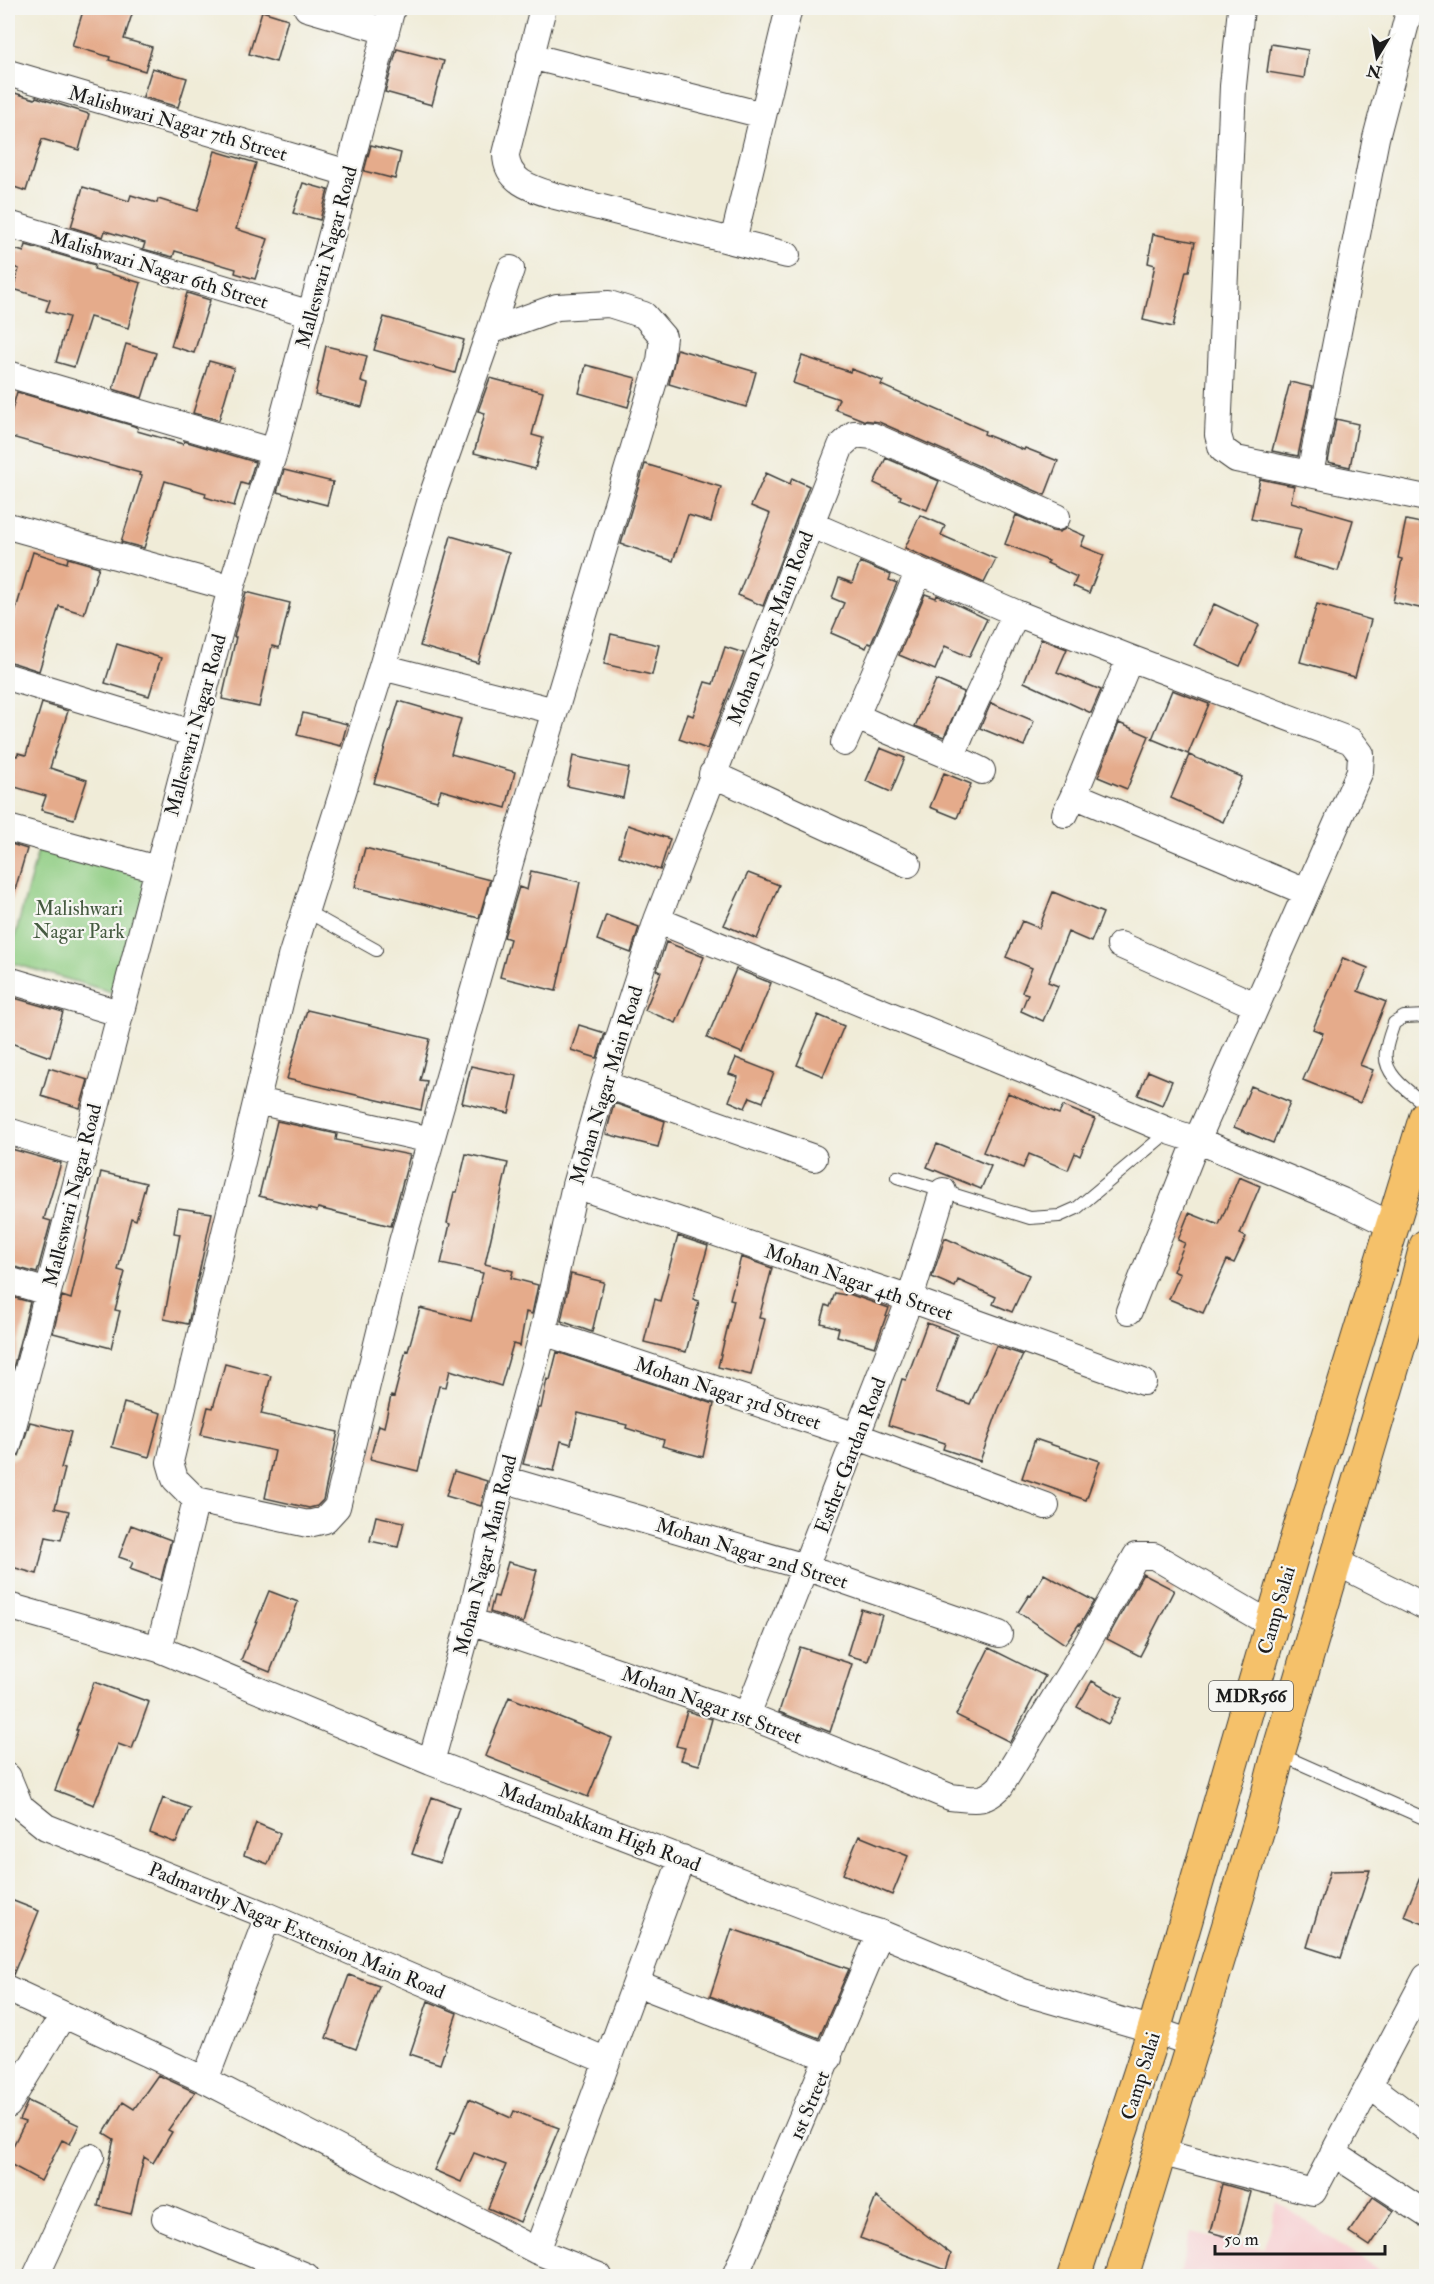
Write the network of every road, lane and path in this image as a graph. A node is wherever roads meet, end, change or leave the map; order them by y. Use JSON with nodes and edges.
{"nodes":[{"id":1,"x":307,"y":8,"type":"edge"},
{"id":2,"x":543,"y":8,"type":"edge"},
{"id":3,"x":789,"y":8,"type":"edge"},
{"id":4,"x":1241,"y":8,"type":"edge"},
{"id":5,"x":1410,"y":8,"type":"edge"},
{"id":6,"x":389,"y":19,"type":"edge"},
{"id":7,"x":530,"y":56,"type":"junction"},
{"id":8,"x":8,"y":73,"type":"edge"},
{"id":9,"x":763,"y":115,"type":"junction"},
{"id":10,"x":348,"y":172,"type":"junction"},
{"id":11,"x":8,"y":224,"type":"edge"},
{"id":12,"x":733,"y":241,"type":"junction"},
{"id":13,"x":787,"y":255,"type":"dead end"},
{"id":14,"x":510,"y":269,"type":"dead end"},
{"id":15,"x":311,"y":314,"type":"junction"},
{"id":16,"x":490,"y":331,"type":"junction"},
{"id":17,"x":8,"y":374,"type":"edge"},
{"id":18,"x":274,"y":452,"type":"junction"},
{"id":19,"x":1310,"y":474,"type":"junction"},
{"id":20,"x":1426,"y":498,"type":"edge"},
{"id":21,"x":1057,"y":517,"type":"dead end"},
{"id":22,"x":810,"y":524,"type":"junction"},
{"id":23,"x":8,"y":526,"type":"edge"},
{"id":24,"x":919,"y":571,"type":"junction"},
{"id":25,"x":231,"y":588,"type":"junction"},
{"id":26,"x":1016,"y":613,"type":"junction"},
{"id":27,"x":1130,"y":658,"type":"junction"},
{"id":28,"x":382,"y":667,"type":"junction"},
{"id":29,"x":8,"y":677,"type":"edge"},
{"id":30,"x":555,"y":711,"type":"junction"},
{"id":31,"x":856,"y":716,"type":"junction"},
{"id":32,"x":192,"y":734,"type":"junction"},
{"id":33,"x":844,"y":743,"type":"dead end"},
{"id":34,"x":952,"y":756,"type":"junction"},
{"id":35,"x":982,"y":771,"type":"dead end"},
{"id":36,"x":712,"y":774,"type":"junction"},
{"id":37,"x":8,"y":828,"type":"edge"},
{"id":38,"x":908,"y":864,"type":"dead end"},
{"id":39,"x":157,"y":869,"type":"junction"},
{"id":40,"x":1306,"y":892,"type":"junction"},
{"id":41,"x":306,"y":911,"type":"junction"},
{"id":42,"x":657,"y":920,"type":"junction"},
{"id":43,"x":1120,"y":945,"type":"dead end"},
{"id":44,"x":376,"y":950,"type":"dead end"},
{"id":45,"x":8,"y":980,"type":"edge"},
{"id":46,"x":1255,"y":1005,"type":"junction"},
{"id":47,"x":119,"y":1013,"type":"junction"},
{"id":48,"x":1426,"y":1016,"type":"edge"},
{"id":49,"x":604,"y":1084,"type":"junction"},
{"id":50,"x":257,"y":1101,"type":"junction"},
{"id":51,"x":1426,"y":1105,"type":"edge"},
{"id":52,"x":1426,"y":1116,"type":"edge"},
{"id":53,"x":8,"y":1131,"type":"edge"},
{"id":54,"x":1169,"y":1131,"type":"junction"},
{"id":55,"x":431,"y":1140,"type":"junction"},
{"id":56,"x":1197,"y":1140,"type":"junction"},
{"id":57,"x":82,"y":1154,"type":"junction"},
{"id":58,"x":814,"y":1158,"type":"dead end"},
{"id":59,"x":897,"y":1177,"type":"dead end"},
{"id":60,"x":575,"y":1185,"type":"junction"},
{"id":61,"x":943,"y":1191,"type":"junction"},
{"id":62,"x":1393,"y":1226,"type":"junction"},
{"id":63,"x":1426,"y":1246,"type":"edge"},
{"id":64,"x":8,"y":1280,"type":"edge"},
{"id":65,"x":47,"y":1292,"type":"junction"},
{"id":66,"x":910,"y":1299,"type":"junction"},
{"id":67,"x":1419,"y":1310,"type":"edge"},
{"id":68,"x":1129,"y":1311,"type":"dead end"},
{"id":69,"x":543,"y":1332,"type":"junction"},
{"id":70,"x":1143,"y":1382,"type":"dead end"},
{"id":71,"x":858,"y":1436,"type":"junction"},
{"id":72,"x":8,"y":1438,"type":"edge"},
{"id":73,"x":503,"y":1479,"type":"junction"},
{"id":74,"x":196,"y":1500,"type":"junction"},
{"id":75,"x":1047,"y":1506,"type":"dead end"},
{"id":76,"x":1335,"y":1561,"type":"junction"},
{"id":77,"x":805,"y":1567,"type":"junction"},
{"id":78,"x":8,"y":1606,"type":"edge"},
{"id":79,"x":1426,"y":1608,"type":"edge"},
{"id":80,"x":470,"y":1621,"type":"junction"},
{"id":81,"x":1272,"y":1625,"type":"junction"},
{"id":82,"x":999,"y":1634,"type":"dead end"},
{"id":83,"x":159,"y":1649,"type":"junction"},
{"id":84,"x":747,"y":1715,"type":"junction"},
{"id":85,"x":1278,"y":1754,"type":"junction"},
{"id":86,"x":431,"y":1762,"type":"junction"},
{"id":87,"x":8,"y":1777,"type":"edge"},
{"id":88,"x":1426,"y":1819,"type":"edge"},
{"id":89,"x":681,"y":1858,"type":"junction"},
{"id":90,"x":268,"y":1916,"type":"junction"},
{"id":91,"x":880,"y":1933,"type":"junction"},
{"id":92,"x":1426,"y":1977,"type":"edge"},
{"id":93,"x":636,"y":1983,"type":"junction"},
{"id":94,"x":8,"y":1989,"type":"edge"},
{"id":95,"x":1420,"y":2009,"type":"edge"},
{"id":96,"x":63,"y":2015,"type":"junction"},
{"id":97,"x":1154,"y":2030,"type":"junction"},
{"id":98,"x":1194,"y":2044,"type":"junction"},
{"id":99,"x":829,"y":2058,"type":"junction"},
{"id":100,"x":607,"y":2061,"type":"junction"},
{"id":101,"x":206,"y":2080,"type":"junction"},
{"id":102,"x":1369,"y":2085,"type":"junction"},
{"id":103,"x":8,"y":2105,"type":"edge"},
{"id":104,"x":1426,"y":2128,"type":"edge"},
{"id":105,"x":1160,"y":2152,"type":"junction"},
{"id":106,"x":1333,"y":2153,"type":"junction"},
{"id":107,"x":91,"y":2157,"type":"dead end"},
{"id":108,"x":1426,"y":2214,"type":"edge"},
{"id":109,"x":165,"y":2218,"type":"dead end"},
{"id":110,"x":537,"y":2251,"type":"junction"},
{"id":111,"x":36,"y":2277,"type":"edge"},
{"id":112,"x":306,"y":2277,"type":"edge"},
{"id":113,"x":599,"y":2277,"type":"edge"},
{"id":114,"x":735,"y":2277,"type":"edge"},
{"id":115,"x":1074,"y":2277,"type":"edge"},
{"id":116,"x":1122,"y":2277,"type":"edge"}],
"edges":[{"from":1,"to":6,"type":"street"},
{"from":2,"to":7,"type":"street"},
{"from":3,"to":9,"type":"street"},
{"from":4,"to":19,"type":"street"},
{"from":5,"to":19,"type":"street"},
{"from":6,"to":10,"type":"street","name":"Malleswari Nagar Road"},
{"from":7,"to":9,"type":"street"},
{"from":7,"to":12,"type":"street"},
{"from":8,"to":10,"type":"street","name":"Malishwari Nagar 7th Street"},
{"from":9,"to":12,"type":"street"},
{"from":10,"to":15,"type":"street","name":"Malleswari Nagar Road"},
{"from":11,"to":15,"type":"street","name":"Malishwari Nagar 6th Street"},
{"from":12,"to":13,"type":"street"},
{"from":14,"to":16,"type":"street"},
{"from":15,"to":18,"type":"street","name":"Malleswari Nagar Road"},
{"from":16,"to":28,"type":"street"},
{"from":16,"to":30,"type":"street"},
{"from":17,"to":18,"type":"street"},
{"from":18,"to":25,"type":"street","name":"Malleswari Nagar Road"},
{"from":19,"to":20,"type":"street"},
{"from":21,"to":22,"type":"street","name":"Mohan Nagar Main Road"},
{"from":22,"to":24,"type":"street"},
{"from":22,"to":36,"type":"street","name":"Mohan Nagar Main Road"},
{"from":23,"to":25,"type":"street"},
{"from":24,"to":26,"type":"street"},
{"from":24,"to":31,"type":"street"},
{"from":25,"to":32,"type":"street","name":"Malleswari Nagar Road"},
{"from":26,"to":27,"type":"street"},
{"from":26,"to":34,"type":"street"},
{"from":27,"to":40,"type":"street"},
{"from":27,"to":40,"type":"street"},
{"from":28,"to":30,"type":"street"},
{"from":28,"to":41,"type":"street"},
{"from":29,"to":32,"type":"street"},
{"from":30,"to":55,"type":"street"},
{"from":31,"to":33,"type":"street"},
{"from":31,"to":34,"type":"street"},
{"from":32,"to":39,"type":"street","name":"Malleswari Nagar Road"},
{"from":34,"to":35,"type":"street"},
{"from":36,"to":38,"type":"street"},
{"from":36,"to":42,"type":"street","name":"Mohan Nagar Main Road"},
{"from":37,"to":39,"type":"street"},
{"from":39,"to":47,"type":"street","name":"Malleswari Nagar Road"},
{"from":40,"to":46,"type":"street"},
{"from":41,"to":44,"type":"lane"},
{"from":41,"to":50,"type":"street"},
{"from":42,"to":49,"type":"street","name":"Mohan Nagar Main Road"},
{"from":42,"to":54,"type":"street"},
{"from":43,"to":46,"type":"street"},
{"from":45,"to":47,"type":"street"},
{"from":46,"to":56,"type":"street"},
{"from":47,"to":57,"type":"street","name":"Malleswari Nagar Road"},
{"from":48,"to":51,"type":"lane"},
{"from":49,"to":58,"type":"street"},
{"from":49,"to":60,"type":"street","name":"Mohan Nagar Main Road"},
{"from":50,"to":55,"type":"street"},
{"from":50,"to":74,"type":"street"},
{"from":52,"to":62,"type":"main road","name":"Camp Salai","number":"MDR566"},
{"from":53,"to":57,"type":"street"},
{"from":54,"to":56,"type":"street"},
{"from":54,"to":61,"type":"lane"},
{"from":55,"to":74,"type":"street"},
{"from":56,"to":62,"type":"street"},
{"from":56,"to":68,"type":"street"},
{"from":57,"to":65,"type":"street","name":"Malleswari Nagar Road"},
{"from":59,"to":61,"type":"lane"},
{"from":60,"to":66,"type":"street","name":"Mohan Nagar 4th Street"},
{"from":60,"to":69,"type":"street","name":"Mohan Nagar Main Road"},
{"from":61,"to":66,"type":"street","name":"Esther Gardan Road"},
{"from":62,"to":81,"type":"main road","name":"Camp Salai","number":"MDR566"},
{"from":63,"to":67,"type":"main road","name":"Camp Salai","number":"MDR566"},
{"from":64,"to":65,"type":"street"},
{"from":65,"to":72,"type":"street","name":"Malleswari Nagar Road"},
{"from":66,"to":70,"type":"street","name":"Mohan Nagar 4th Street"},
{"from":66,"to":71,"type":"street","name":"Esther Gardan Road"},
{"from":67,"to":76,"type":"main road","name":"Camp Salai","number":"MDR566"},
{"from":69,"to":71,"type":"street","name":"Mohan Nagar 3rd Street"},
{"from":69,"to":73,"type":"street","name":"Mohan Nagar Main Road"},
{"from":71,"to":75,"type":"street","name":"Mohan Nagar 3rd Street"},
{"from":71,"to":77,"type":"street","name":"Esther Gardan Road"},
{"from":73,"to":77,"type":"street","name":"Mohan Nagar 2nd Street"},
{"from":73,"to":80,"type":"street","name":"Mohan Nagar Main Road"},
{"from":74,"to":83,"type":"street"},
{"from":76,"to":79,"type":"street"},
{"from":76,"to":85,"type":"main road","name":"Camp Salai","number":"MDR566"},
{"from":77,"to":82,"type":"street","name":"Mohan Nagar 2nd Street"},
{"from":77,"to":84,"type":"street","name":"Esther Gardan Road"},
{"from":78,"to":83,"type":"street","name":"Madambakkam High Road"},
{"from":80,"to":84,"type":"street","name":"Mohan Nagar 1st Street"},
{"from":80,"to":86,"type":"street","name":"Mohan Nagar Main Road"},
{"from":81,"to":84,"type":"street","name":"Mohan Nagar 1st Street"},
{"from":81,"to":97,"type":"main road","name":"Camp Salai","number":"MDR566"},
{"from":83,"to":86,"type":"street","name":"Madambakkam High Road"},
{"from":85,"to":88,"type":"lane"},
{"from":85,"to":98,"type":"main road","name":"Camp Salai","number":"MDR566"},
{"from":86,"to":89,"type":"street","name":"Madambakkam High Road"},
{"from":87,"to":90,"type":"street","name":"Padmavthy Nagar Extension Main Road"},
{"from":89,"to":91,"type":"street","name":"Madambakkam High Road"},
{"from":89,"to":93,"type":"street"},
{"from":90,"to":100,"type":"street","name":"Padmavthy Nagar Extension Main Road"},
{"from":90,"to":101,"type":"street"},
{"from":91,"to":97,"type":"street","name":"Madambakkam High Road"},
{"from":91,"to":99,"type":"street","name":"1st Street"},
{"from":92,"to":95,"type":"street"},
{"from":93,"to":99,"type":"street"},
{"from":93,"to":100,"type":"street"},
{"from":94,"to":96,"type":"street"},
{"from":95,"to":102,"type":"street"},
{"from":96,"to":101,"type":"street"},
{"from":96,"to":103,"type":"street"},
{"from":97,"to":98,"type":"street","name":"Madambakkam High Road"},
{"from":97,"to":115,"type":"main road","name":"Camp Salai","number":"MDR566"},
{"from":98,"to":105,"type":"main road","name":"Camp Salai","number":"MDR566"},
{"from":99,"to":114,"type":"street","name":"1st Street"},
{"from":100,"to":110,"type":"street"},
{"from":101,"to":110,"type":"street"},
{"from":102,"to":104,"type":"street"},
{"from":102,"to":106,"type":"street"},
{"from":105,"to":106,"type":"street"},
{"from":105,"to":116,"type":"main road","name":"Camp Salai","number":"MDR566"},
{"from":106,"to":108,"type":"street"},
{"from":107,"to":111,"type":"street"},
{"from":109,"to":112,"type":"street"},
{"from":110,"to":113,"type":"street"}]}
